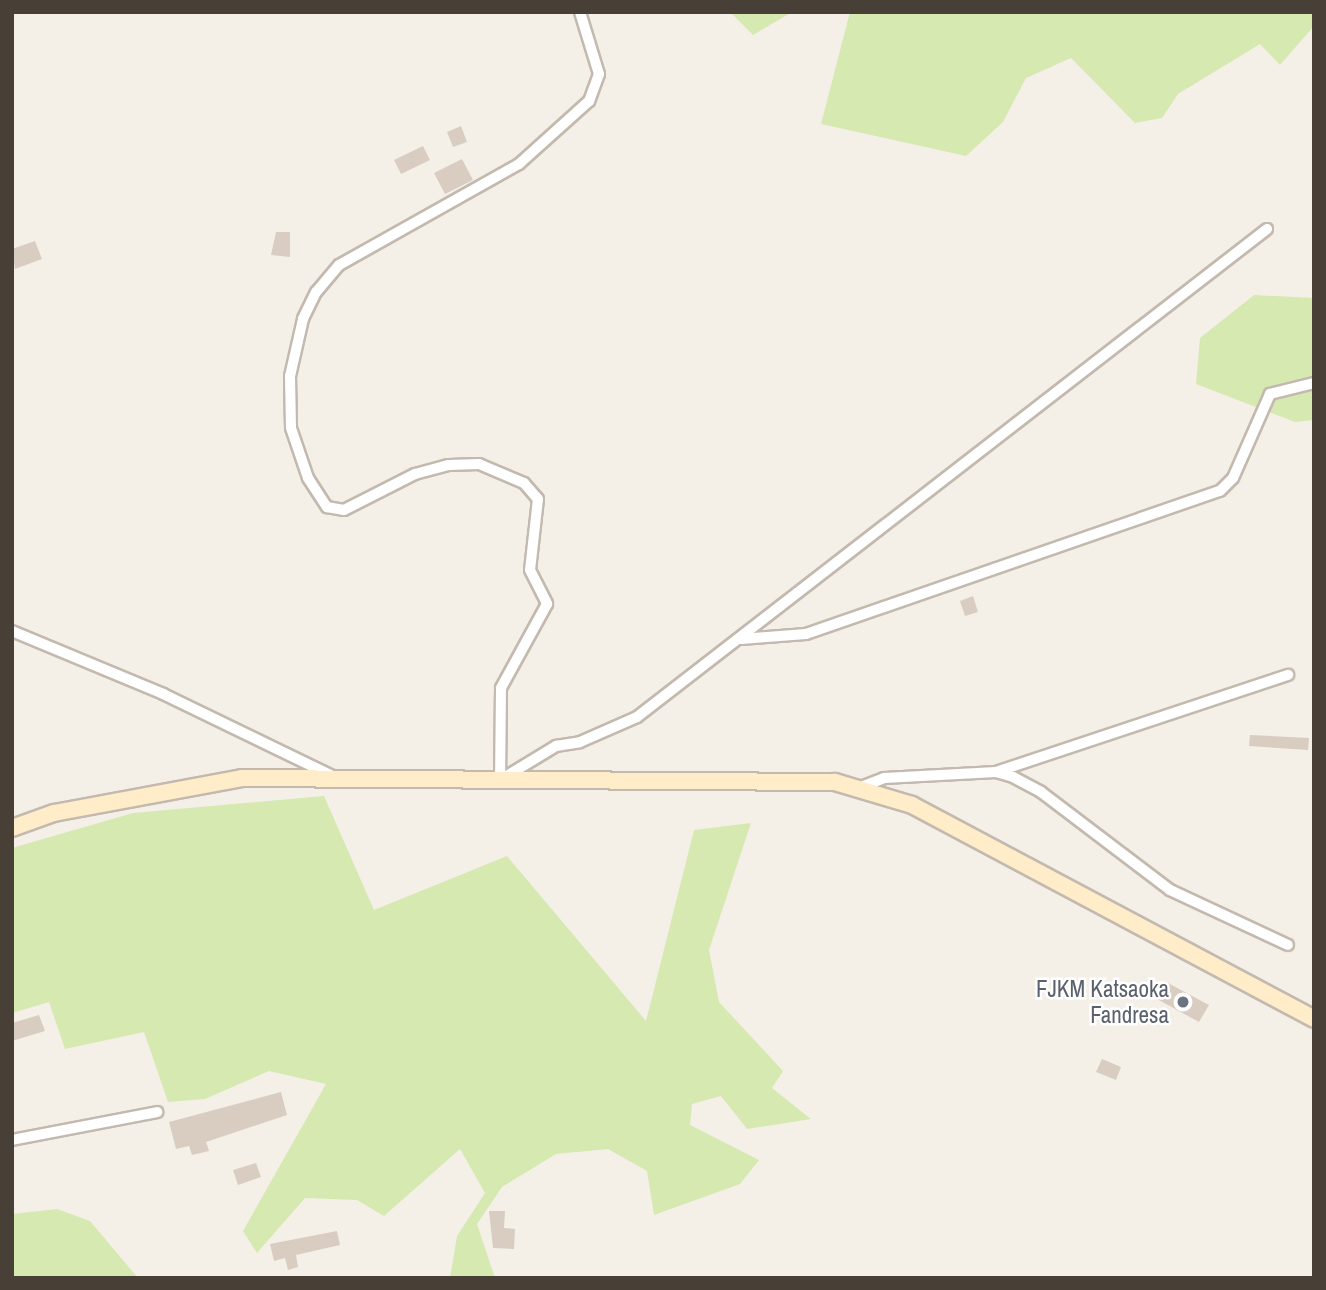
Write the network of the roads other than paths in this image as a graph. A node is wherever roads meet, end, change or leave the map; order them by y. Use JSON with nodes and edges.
{"nodes":[{"id":1,"x":580,"y":12,"type":"edge"},
{"id":2,"x":1267,"y":229,"type":"dead end"},
{"id":3,"x":1314,"y":383,"type":"edge"},
{"id":4,"x":12,"y":631,"type":"edge"},
{"id":5,"x":741,"y":639,"type":"junction"},
{"id":6,"x":1288,"y":675,"type":"dead end"},
{"id":7,"x":996,"y":772,"type":"junction"},
{"id":8,"x":336,"y":777,"type":"junction"},
{"id":9,"x":500,"y":780,"type":"junction"},
{"id":10,"x":861,"y":787,"type":"junction"},
{"id":11,"x":12,"y":828,"type":"edge"},
{"id":12,"x":1288,"y":945,"type":"dead end"},
{"id":13,"x":1314,"y":1019,"type":"edge"},
{"id":14,"x":157,"y":1112,"type":"dead end"},
{"id":15,"x":12,"y":1140,"type":"edge"}],
"edges":[{"from":1,"to":9,"type":"street"},
{"from":2,"to":5,"type":"street"},
{"from":3,"to":5,"type":"street"},
{"from":4,"to":8,"type":"street"},
{"from":5,"to":9,"type":"street"},
{"from":6,"to":7,"type":"street"},
{"from":7,"to":10,"type":"street"},
{"from":7,"to":12,"type":"street"},
{"from":8,"to":9,"type":"main road"},
{"from":8,"to":11,"type":"main road"},
{"from":9,"to":10,"type":"main road"},
{"from":10,"to":13,"type":"main road"},
{"from":14,"to":15,"type":"street"}]}
